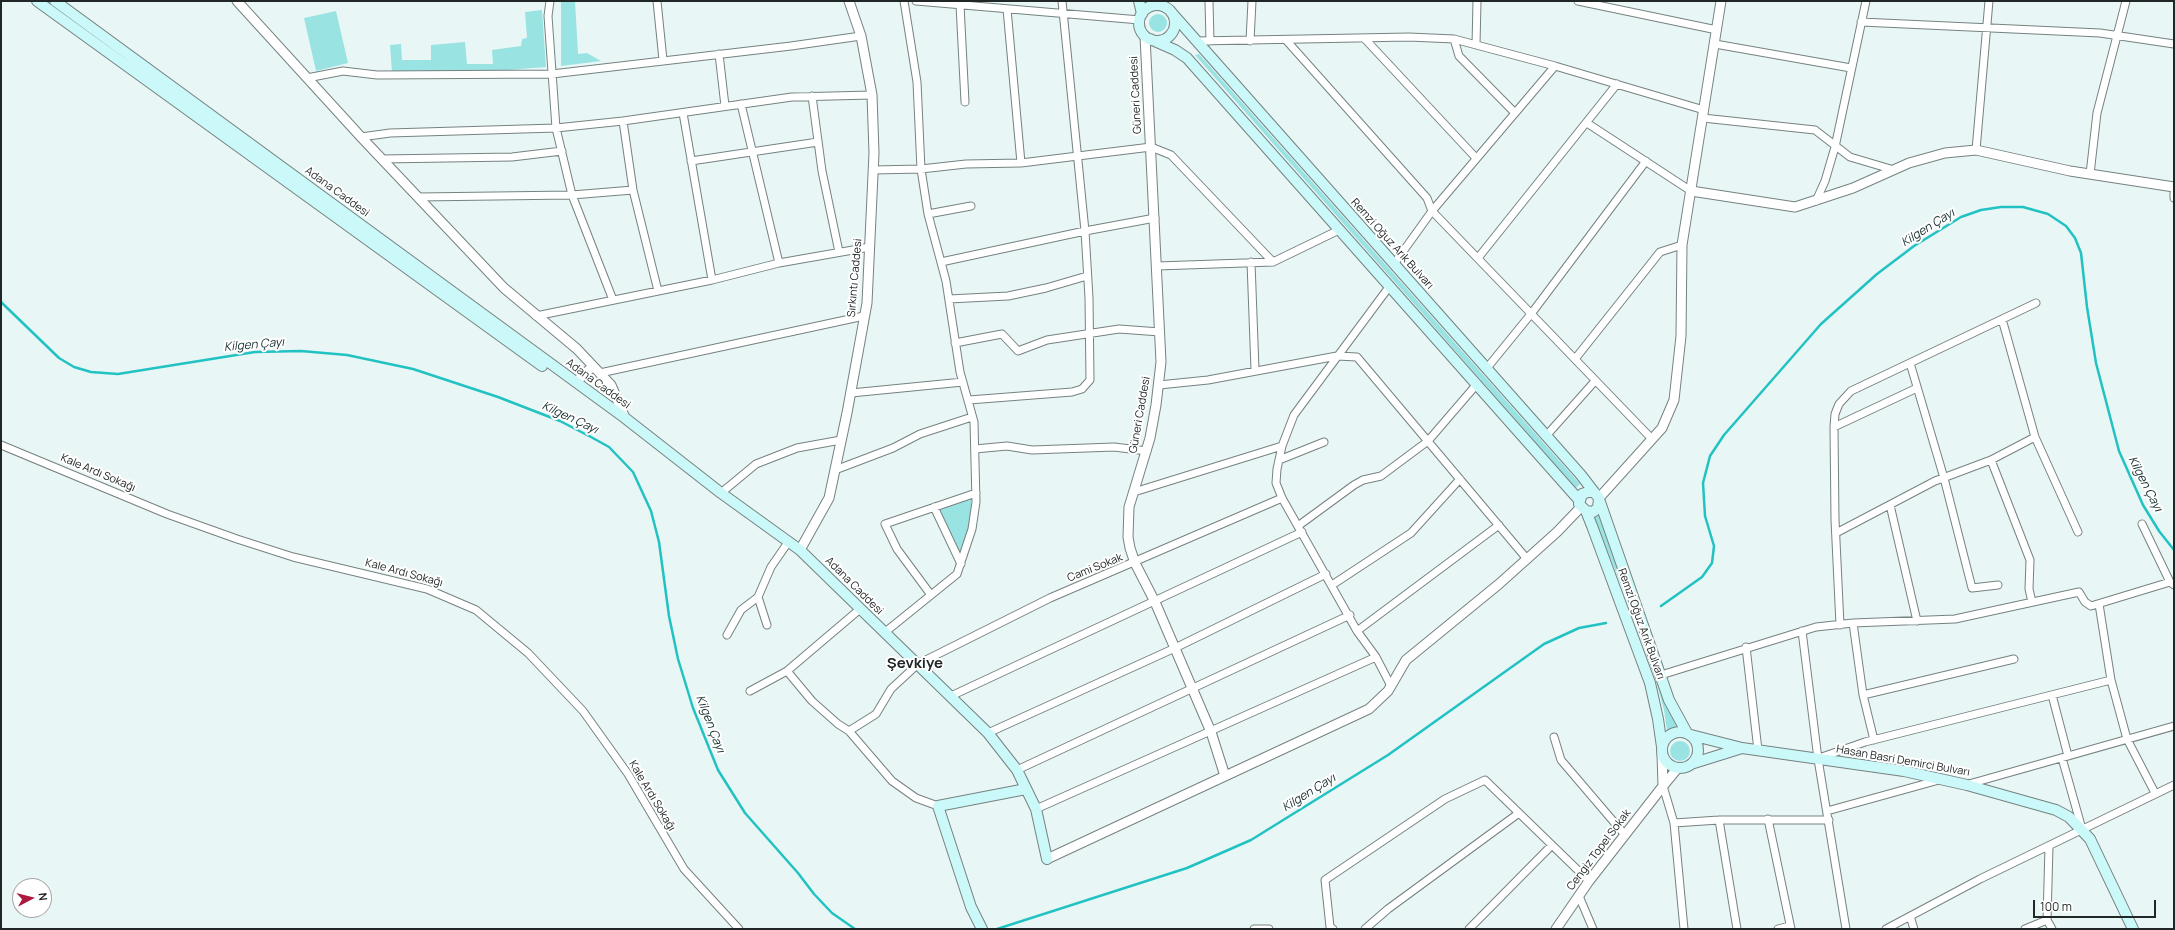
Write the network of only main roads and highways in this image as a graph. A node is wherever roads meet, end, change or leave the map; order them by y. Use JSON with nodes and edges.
{"nodes":[{"id":1,"x":36,"y":1,"type":"edge"},
{"id":2,"x":55,"y":1,"type":"edge"},
{"id":3,"x":1139,"y":1,"type":"edge"},
{"id":4,"x":1167,"y":7,"type":"edge"},
{"id":5,"x":1141,"y":17,"type":"junction"},
{"id":6,"x":1148,"y":38,"type":"junction"},
{"id":7,"x":661,"y":447,"type":"junction"},
{"id":8,"x":1598,"y":497,"type":"junction"},
{"id":9,"x":1582,"y":506,"type":"junction"},
{"id":10,"x":1689,"y":734,"type":"junction"},
{"id":11,"x":1742,"y":748,"type":"junction"},
{"id":12,"x":1662,"y":751,"type":"junction"},
{"id":13,"x":1694,"y":763,"type":"junction"},
{"id":14,"x":1026,"y":789,"type":"junction"},
{"id":15,"x":1047,"y":859,"type":"road end"},
{"id":16,"x":982,"y":929,"type":"edge"},
{"id":17,"x":2133,"y":929,"type":"edge"}],
"edges":[{"from":1,"to":7,"type":"main road"},
{"from":2,"to":7,"type":"main road","name":"Adana Caddesi"},
{"from":3,"to":5,"type":"main road","name":"Güneri Caddesi"},
{"from":4,"to":5,"type":"main road"},
{"from":4,"to":6,"type":"main road"},
{"from":4,"to":8,"type":"main road","name":"Remzi Oğuz Arık Bulvarı"},
{"from":5,"to":6,"type":"main road","name":"Güneri Caddesi"},
{"from":6,"to":9,"type":"main road","name":"Remzi Oğuz Arık Bulvarı"},
{"from":7,"to":14,"type":"main road","name":"Adana Caddesi"},
{"from":8,"to":9,"type":"main road"},
{"from":8,"to":9,"type":"main road"},
{"from":8,"to":10,"type":"main road","name":"Remzi Oğuz Arık Bulvarı"},
{"from":9,"to":12,"type":"main road","name":"Remzi Oğuz Arık Bulvarı"},
{"from":10,"to":11,"type":"main road","name":"Hasan Basri Demirci Bulvarı"},
{"from":10,"to":12,"type":"main road"},
{"from":10,"to":13,"type":"main road","name":"Remzi Oğuz Arık Bulvarı"},
{"from":11,"to":13,"type":"main road","name":"Hasan Basri Demirci Bulvarı"},
{"from":11,"to":17,"type":"main road","name":"Hasan Basri Demirci Bulvarı"},
{"from":12,"to":13,"type":"main road"},
{"from":14,"to":15,"type":"main road","name":"Adana Caddesi"},
{"from":14,"to":16,"type":"main road"}]}
